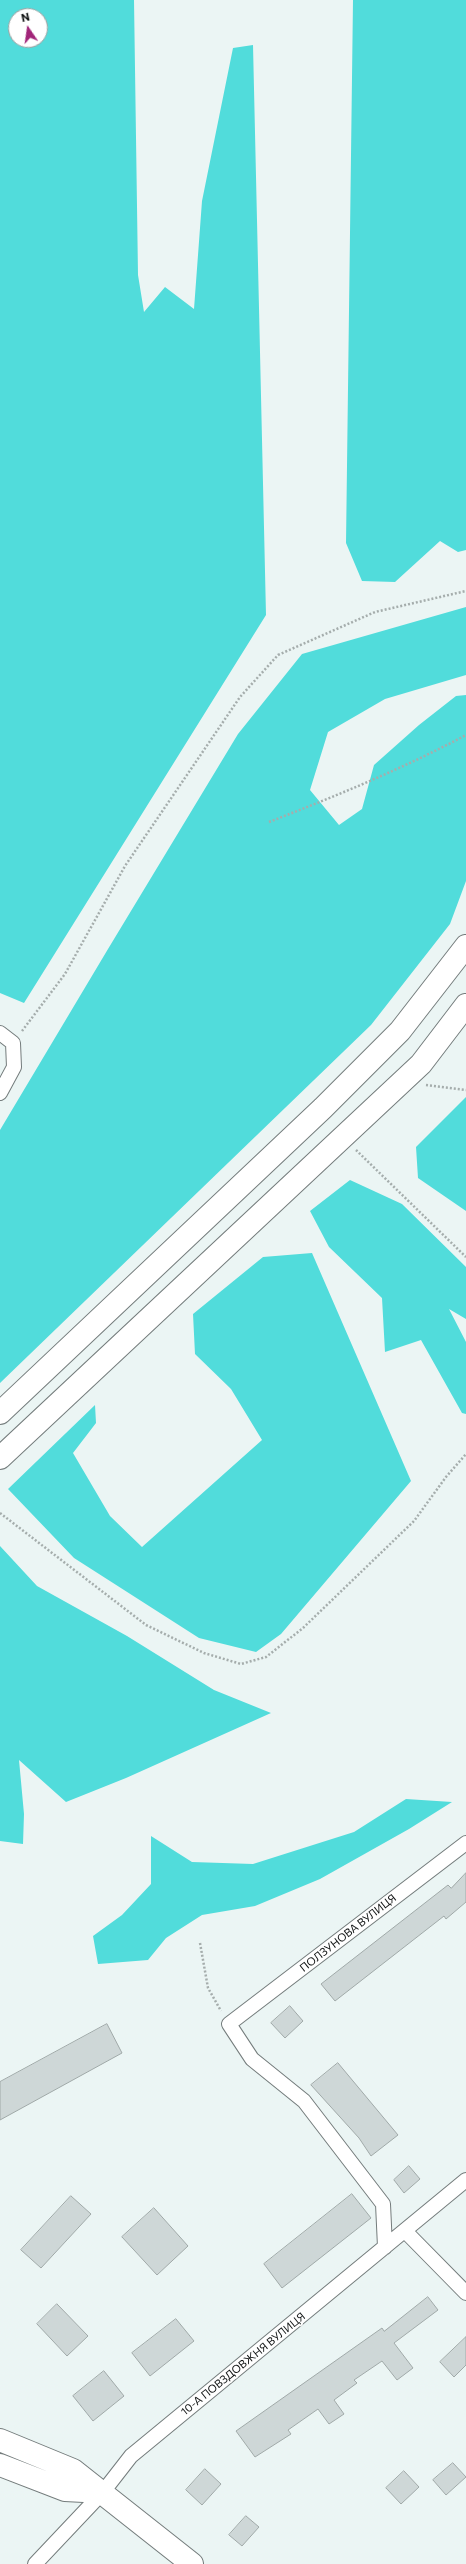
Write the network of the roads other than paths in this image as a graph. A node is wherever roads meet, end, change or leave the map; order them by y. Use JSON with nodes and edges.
{"nodes":[{"id":1,"x":466,"y":946,"type":"edge"},
{"id":2,"x":466,"y":1005,"type":"edge"},
{"id":3,"x":0,"y":1033,"type":"edge"},
{"id":4,"x":0,"y":1093,"type":"edge"},
{"id":5,"x":0,"y":1413,"type":"edge"},
{"id":6,"x":0,"y":1458,"type":"edge"},
{"id":7,"x":466,"y":1843,"type":"edge"},
{"id":8,"x":466,"y":2180,"type":"edge"},
{"id":9,"x":405,"y":2231,"type":"junction"},
{"id":10,"x":385,"y":2247,"type":"junction"},
{"id":11,"x":466,"y":2293,"type":"edge"},
{"id":12,"x":0,"y":2440,"type":"edge"},
{"id":13,"x":0,"y":2465,"type":"edge"},
{"id":14,"x":103,"y":2492,"type":"junction"},
{"id":15,"x":35,"y":2564,"type":"edge"},
{"id":16,"x":192,"y":2564,"type":"edge"}],
"edges":[{"from":1,"to":5,"type":"main road"},
{"from":2,"to":6,"type":"main road"},
{"from":3,"to":4,"type":"street"},
{"from":7,"to":10,"type":"street","name":"ПОЛЗУНОВА ВУЛИЦЯ"},
{"from":8,"to":9,"type":"street","name":"10-А ПОВЗДОВЖНЯ ВУЛИЦЯ"},
{"from":9,"to":10,"type":"street","name":"10-А ПОВЗДОВЖНЯ ВУЛИЦЯ"},
{"from":9,"to":11,"type":"street"},
{"from":10,"to":14,"type":"street","name":"10-А ПОВЗДОВЖНЯ ВУЛИЦЯ"},
{"from":12,"to":14,"type":"main road"},
{"from":13,"to":14,"type":"main road"},
{"from":14,"to":15,"type":"street","name":"10-А ПОВЗДОВЖНЯ ВУЛИЦЯ"},
{"from":14,"to":16,"type":"main road"}]}
